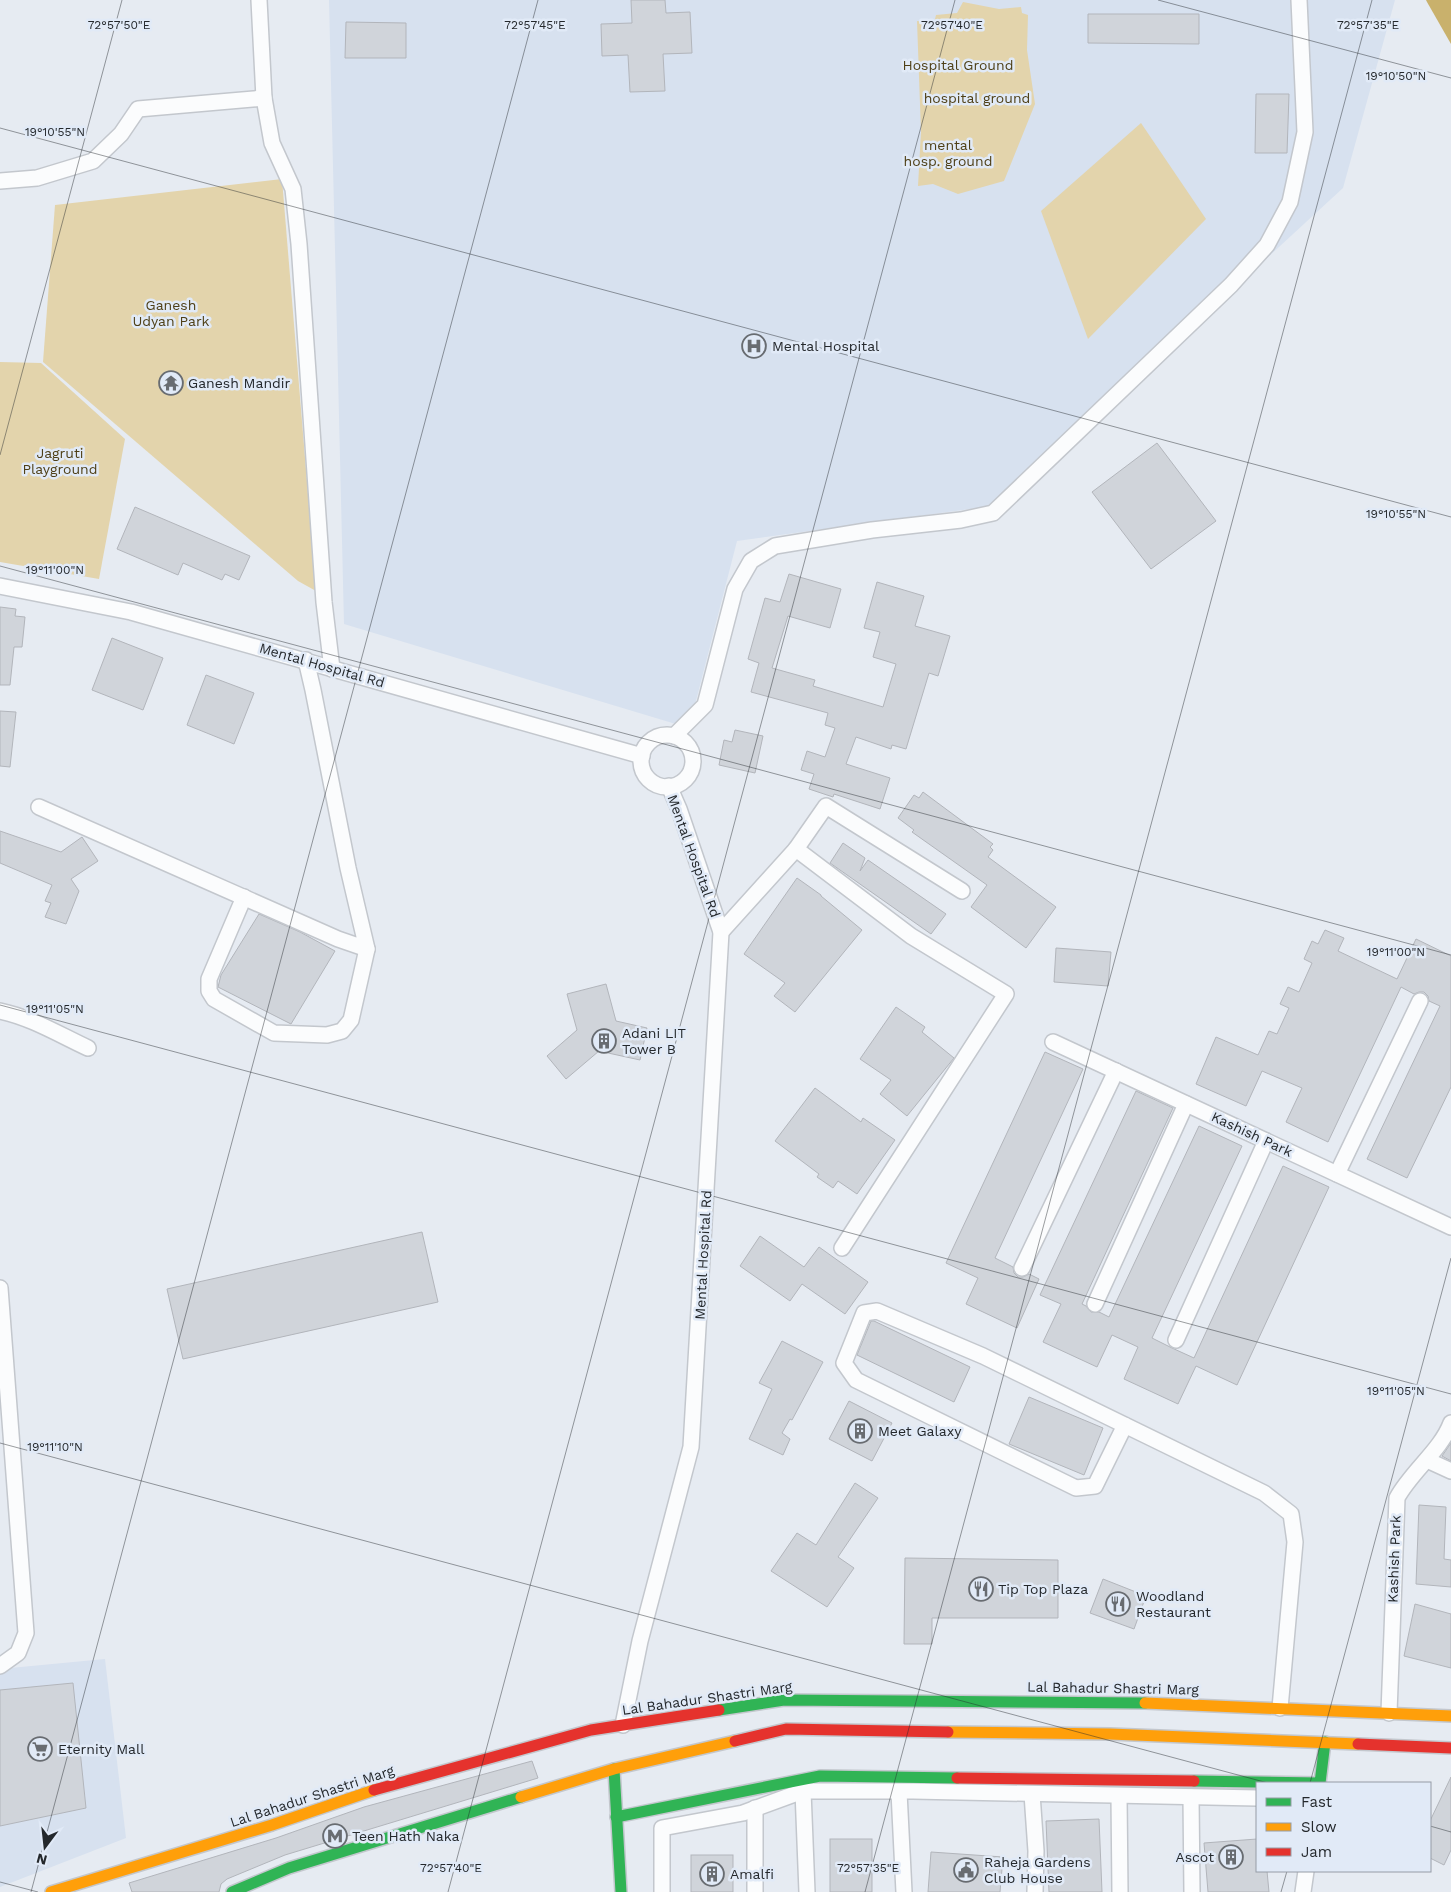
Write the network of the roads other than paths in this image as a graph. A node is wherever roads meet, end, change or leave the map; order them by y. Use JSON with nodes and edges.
{"nodes":[{"id":1,"x":259,"y":0,"type":"edge"},
{"id":2,"x":1299,"y":0,"type":"edge"},
{"id":3,"x":264,"y":98,"type":"junction"},
{"id":4,"x":0,"y":181,"type":"edge"},
{"id":5,"x":0,"y":586,"type":"edge"},
{"id":6,"x":306,"y":660,"type":"junction"},
{"id":7,"x":332,"y":669,"type":"junction"},
{"id":8,"x":674,"y":736,"type":"junction"},
{"id":9,"x":642,"y":756,"type":"junction"},
{"id":10,"x":669,"y":786,"type":"junction"},
{"id":11,"x":39,"y":807,"type":"dead end"},
{"id":12,"x":796,"y":849,"type":"junction"},
{"id":13,"x":962,"y":891,"type":"dead end"},
{"id":14,"x":244,"y":898,"type":"junction"},
{"id":15,"x":721,"y":932,"type":"junction"},
{"id":16,"x":367,"y":949,"type":"junction"},
{"id":17,"x":1420,"y":1001,"type":"dead end"},
{"id":18,"x":0,"y":1011,"type":"edge"},
{"id":19,"x":1053,"y":1042,"type":"dead end"},
{"id":20,"x":88,"y":1048,"type":"dead end"},
{"id":21,"x":1116,"y":1071,"type":"junction"},
{"id":22,"x":1186,"y":1104,"type":"junction"},
{"id":23,"x":1266,"y":1141,"type":"junction"},
{"id":24,"x":1337,"y":1174,"type":"junction"},
{"id":25,"x":1451,"y":1227,"type":"edge"},
{"id":26,"x":842,"y":1248,"type":"dead end"},
{"id":27,"x":1022,"y":1268,"type":"dead end"},
{"id":28,"x":0,"y":1288,"type":"edge"},
{"id":29,"x":0,"y":1293,"type":"edge"},
{"id":30,"x":1096,"y":1304,"type":"dead end"},
{"id":31,"x":1176,"y":1340,"type":"dead end"},
{"id":32,"x":1451,"y":1423,"type":"edge"},
{"id":33,"x":1125,"y":1425,"type":"junction"},
{"id":34,"x":1427,"y":1460,"type":"junction"},
{"id":35,"x":1451,"y":1471,"type":"edge"},
{"id":36,"x":0,"y":1666,"type":"edge"},
{"id":37,"x":1280,"y":1708,"type":"junction"},
{"id":38,"x":1389,"y":1713,"type":"junction"},
{"id":39,"x":1451,"y":1716,"type":"edge"},
{"id":40,"x":623,"y":1725,"type":"junction"},
{"id":41,"x":1325,"y":1742,"type":"junction"},
{"id":42,"x":1451,"y":1748,"type":"edge"},
{"id":43,"x":614,"y":1769,"type":"junction"},
{"id":44,"x":1256,"y":1782,"type":"edge"},
{"id":45,"x":1320,"y":1782,"type":"edge"},
{"id":46,"x":803,"y":1791,"type":"junction"},
{"id":47,"x":899,"y":1792,"type":"junction"},
{"id":48,"x":1032,"y":1794,"type":"junction"},
{"id":49,"x":1119,"y":1796,"type":"junction"},
{"id":50,"x":1191,"y":1797,"type":"junction"},
{"id":51,"x":1256,"y":1798,"type":"edge"},
{"id":52,"x":755,"y":1808,"type":"junction"},
{"id":53,"x":616,"y":1816,"type":"junction"},
{"id":54,"x":1306,"y":1872,"type":"edge"},
{"id":55,"x":51,"y":1892,"type":"edge"},
{"id":56,"x":232,"y":1892,"type":"edge"},
{"id":57,"x":621,"y":1892,"type":"edge"},
{"id":58,"x":662,"y":1892,"type":"edge"},
{"id":59,"x":755,"y":1892,"type":"edge"},
{"id":60,"x":807,"y":1892,"type":"edge"},
{"id":61,"x":904,"y":1892,"type":"edge"},
{"id":62,"x":1035,"y":1892,"type":"edge"},
{"id":63,"x":1120,"y":1892,"type":"edge"},
{"id":64,"x":1192,"y":1892,"type":"edge"},
{"id":65,"x":1303,"y":1892,"type":"edge"}],
"edges":[{"from":1,"to":3,"type":"street"},
{"from":2,"to":8,"type":"street"},
{"from":3,"to":4,"type":"street"},
{"from":3,"to":7,"type":"street"},
{"from":5,"to":6,"type":"street","name":"Mental Hospital Rd"},
{"from":6,"to":7,"type":"street","name":"Mental Hospital Rd"},
{"from":6,"to":16,"type":"street"},
{"from":7,"to":9,"type":"street","name":"Mental Hospital Rd"},
{"from":8,"to":9,"type":"street"},
{"from":8,"to":10,"type":"street"},
{"from":9,"to":10,"type":"street"},
{"from":10,"to":15,"type":"street","name":"Mental Hospital Rd"},
{"from":11,"to":14,"type":"street"},
{"from":12,"to":13,"type":"street"},
{"from":12,"to":15,"type":"street"},
{"from":12,"to":26,"type":"street"},
{"from":14,"to":16,"type":"street"},
{"from":14,"to":16,"type":"street"},
{"from":15,"to":40,"type":"street","name":"Mental Hospital Rd"},
{"from":17,"to":24,"type":"street"},
{"from":18,"to":20,"type":"street"},
{"from":19,"to":21,"type":"street","name":"Kashish Park"},
{"from":21,"to":22,"type":"street","name":"Kashish Park"},
{"from":21,"to":27,"type":"street"},
{"from":22,"to":23,"type":"street","name":"Kashish Park"},
{"from":22,"to":30,"type":"street"},
{"from":23,"to":24,"type":"street","name":"Kashish Park"},
{"from":23,"to":31,"type":"street"},
{"from":24,"to":25,"type":"street","name":"Kashish Park"},
{"from":28,"to":29,"type":"street"},
{"from":29,"to":36,"type":"street"},
{"from":32,"to":34,"type":"street","name":"Kashish Park"},
{"from":33,"to":33,"type":"street"},
{"from":33,"to":37,"type":"street"},
{"from":34,"to":35,"type":"street"},
{"from":34,"to":38,"type":"street","name":"Kashish Park"},
{"from":37,"to":38,"type":"main road","name":"Lal Bahadur Shastri Marg"},
{"from":37,"to":40,"type":"main road","name":"Lal Bahadur Shastri Marg"},
{"from":38,"to":39,"type":"main road","name":"Lal Bahadur Shastri Marg"},
{"from":40,"to":55,"type":"main road","name":"Lal Bahadur Shastri Marg"},
{"from":41,"to":42,"type":"main road"},
{"from":41,"to":43,"type":"main road"},
{"from":41,"to":45,"type":"main road"},
{"from":43,"to":53,"type":"main road"},
{"from":43,"to":56,"type":"main road"},
{"from":44,"to":53,"type":"main road"},
{"from":46,"to":47,"type":"street"},
{"from":46,"to":52,"type":"street"},
{"from":46,"to":60,"type":"street"},
{"from":47,"to":48,"type":"street"},
{"from":47,"to":61,"type":"street"},
{"from":48,"to":49,"type":"street"},
{"from":48,"to":62,"type":"street"},
{"from":49,"to":50,"type":"street"},
{"from":49,"to":63,"type":"street"},
{"from":50,"to":51,"type":"street"},
{"from":50,"to":64,"type":"street"},
{"from":52,"to":58,"type":"street"},
{"from":52,"to":59,"type":"street"},
{"from":53,"to":57,"type":"main road"},
{"from":54,"to":65,"type":"street"}]}
